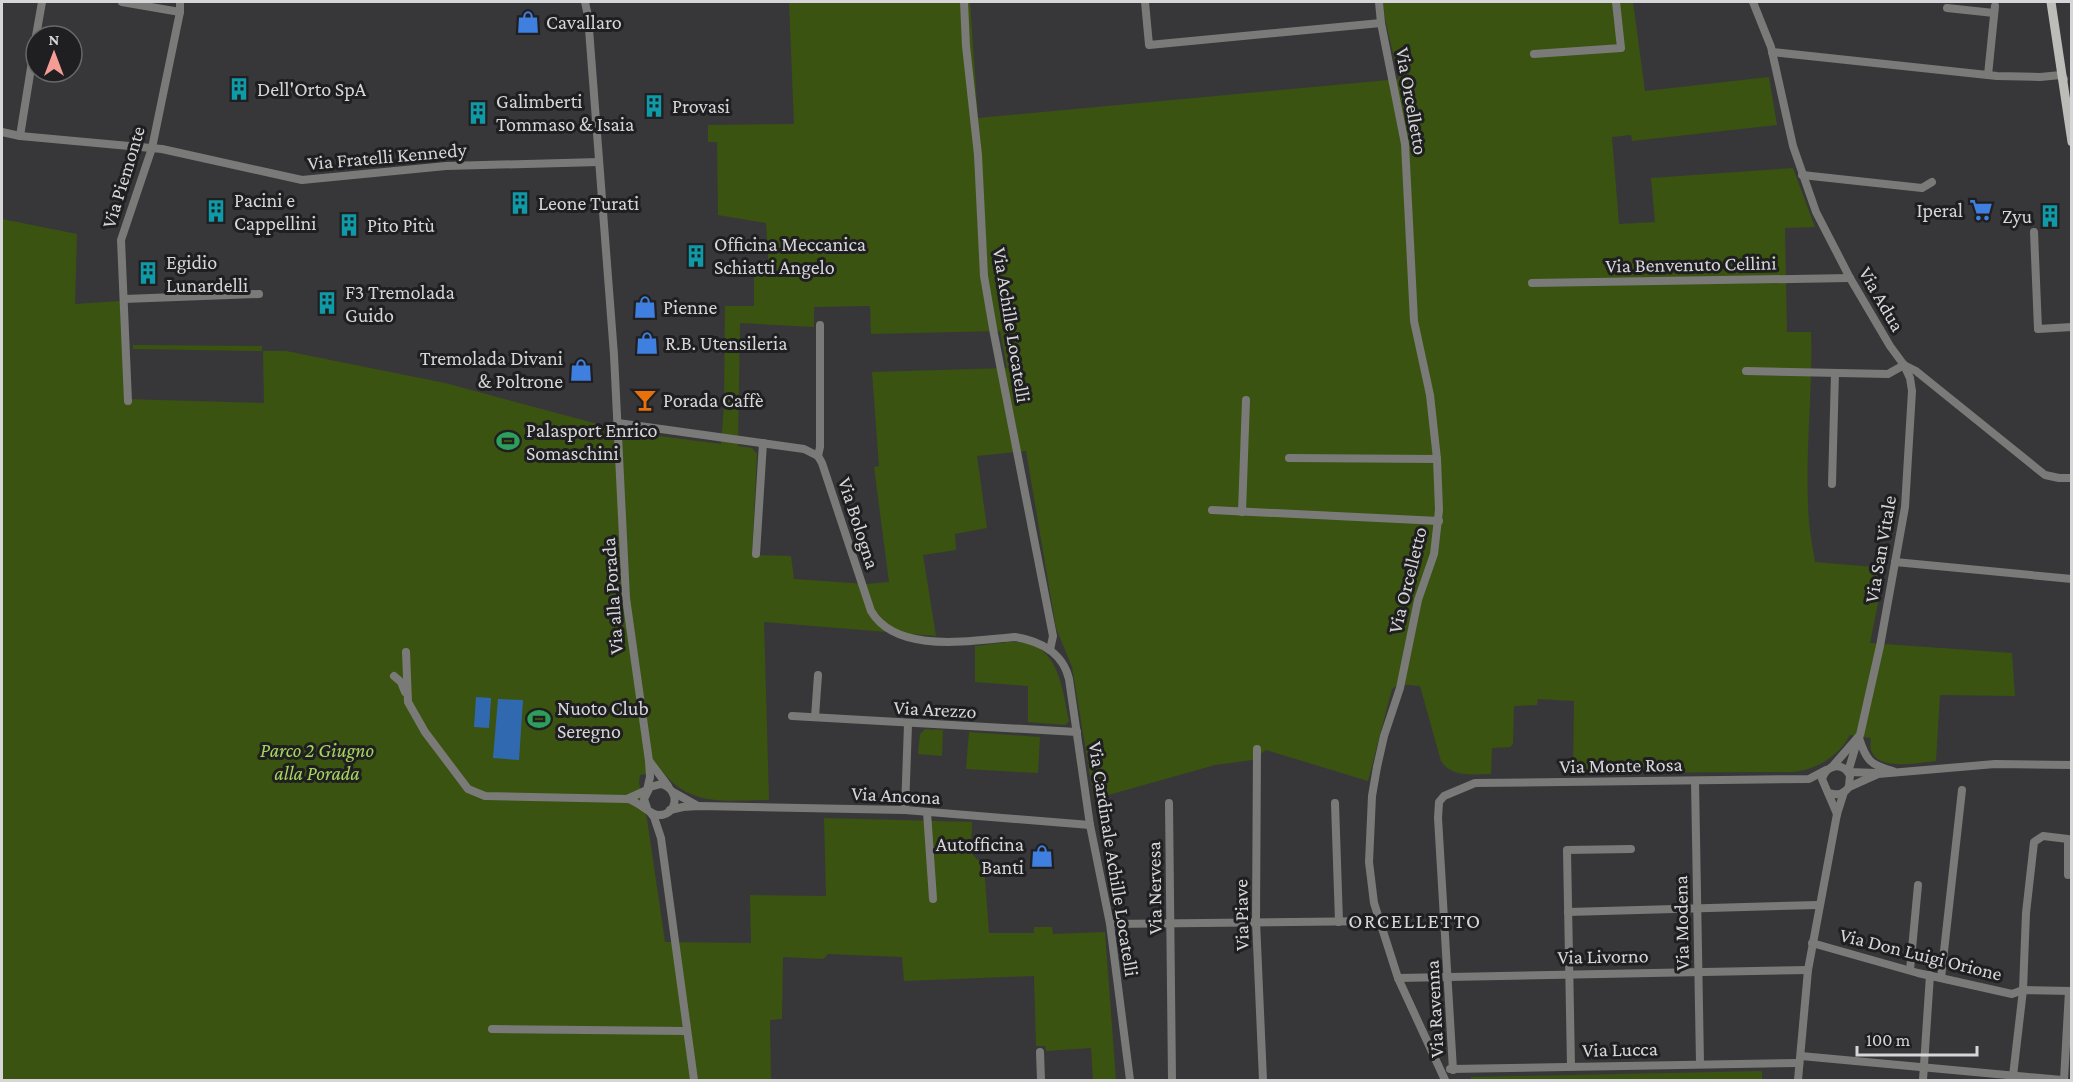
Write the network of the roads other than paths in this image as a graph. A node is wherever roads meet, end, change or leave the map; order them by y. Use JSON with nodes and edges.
{"nodes":[{"id":1,"x":42,"y":2,"type":"edge"},
{"id":2,"x":122,"y":2,"type":"edge"},
{"id":3,"x":180,"y":2,"type":"edge"},
{"id":4,"x":585,"y":2,"type":"edge"},
{"id":5,"x":964,"y":2,"type":"edge"},
{"id":6,"x":1145,"y":2,"type":"edge"},
{"id":7,"x":1379,"y":2,"type":"edge"},
{"id":8,"x":1616,"y":2,"type":"edge"},
{"id":9,"x":1753,"y":2,"type":"edge"},
{"id":10,"x":2051,"y":2,"type":"edge"},
{"id":11,"x":1947,"y":8,"type":"dead end"},
{"id":12,"x":180,"y":12,"type":"junction"},
{"id":13,"x":1381,"y":23,"type":"junction"},
{"id":14,"x":38,"y":24,"type":"edge"},
{"id":15,"x":2055,"y":27,"type":"junction"},
{"id":16,"x":1772,"y":52,"type":"junction"},
{"id":17,"x":1534,"y":54,"type":"dead end"},
{"id":18,"x":1988,"y":75,"type":"junction"},
{"id":19,"x":2061,"y":75,"type":"junction"},
{"id":20,"x":28,"y":84,"type":"edge"},
{"id":21,"x":2067,"y":91,"type":"junction"},
{"id":22,"x":2071,"y":107,"type":"edge"},
{"id":23,"x":2,"y":132,"type":"edge"},
{"id":24,"x":20,"y":136,"type":"junction"},
{"id":25,"x":2072,"y":142,"type":"edge"},
{"id":26,"x":152,"y":148,"type":"junction"},
{"id":27,"x":599,"y":162,"type":"junction"},
{"id":28,"x":1802,"y":175,"type":"junction"},
{"id":29,"x":1932,"y":182,"type":"dead end"},
{"id":30,"x":2034,"y":232,"type":"dead end"},
{"id":31,"x":1850,"y":278,"type":"junction"},
{"id":32,"x":1532,"y":283,"type":"dead end"},
{"id":33,"x":259,"y":294,"type":"dead end"},
{"id":34,"x":124,"y":299,"type":"junction"},
{"id":35,"x":820,"y":325,"type":"dead end"},
{"id":36,"x":2072,"y":327,"type":"edge"},
{"id":37,"x":1904,"y":365,"type":"junction"},
{"id":38,"x":1746,"y":371,"type":"dead end"},
{"id":39,"x":1835,"y":373,"type":"junction"},
{"id":40,"x":1246,"y":400,"type":"dead end"},
{"id":41,"x":128,"y":401,"type":"dead end"},
{"id":42,"x":618,"y":425,"type":"junction"},
{"id":43,"x":763,"y":443,"type":"junction"},
{"id":44,"x":818,"y":456,"type":"junction"},
{"id":45,"x":1288,"y":458,"type":"dead end"},
{"id":46,"x":1437,"y":459,"type":"junction"},
{"id":47,"x":2072,"y":478,"type":"edge"},
{"id":48,"x":1832,"y":484,"type":"dead end"},
{"id":49,"x":1212,"y":510,"type":"dead end"},
{"id":50,"x":1242,"y":512,"type":"junction"},
{"id":51,"x":1439,"y":521,"type":"junction"},
{"id":52,"x":756,"y":554,"type":"dead end"},
{"id":53,"x":1895,"y":561,"type":"junction"},
{"id":54,"x":2072,"y":579,"type":"edge"},
{"id":55,"x":1050,"y":650,"type":"junction"},
{"id":56,"x":405,"y":652,"type":"dead end"},
{"id":57,"x":818,"y":675,"type":"dead end"},
{"id":58,"x":394,"y":676,"type":"dead end"},
{"id":59,"x":408,"y":702,"type":"junction"},
{"id":60,"x":792,"y":716,"type":"dead end"},
{"id":61,"x":815,"y":717,"type":"junction"},
{"id":62,"x":908,"y":724,"type":"junction"},
{"id":63,"x":1077,"y":732,"type":"junction"},
{"id":64,"x":1859,"y":736,"type":"junction"},
{"id":65,"x":1257,"y":749,"type":"dead end"},
{"id":66,"x":649,"y":761,"type":"junction"},
{"id":67,"x":2072,"y":765,"type":"edge"},
{"id":68,"x":1829,"y":768,"type":"junction"},
{"id":69,"x":1848,"y":772,"type":"junction"},
{"id":70,"x":1902,"y":772,"type":"junction"},
{"id":71,"x":1878,"y":774,"type":"junction"},
{"id":72,"x":1809,"y":779,"type":"junction"},
{"id":73,"x":1695,"y":781,"type":"junction"},
{"id":74,"x":670,"y":789,"type":"junction"},
{"id":75,"x":647,"y":790,"type":"junction"},
{"id":76,"x":1847,"y":790,"type":"junction"},
{"id":77,"x":1962,"y":790,"type":"dead end"},
{"id":78,"x":1827,"y":791,"type":"junction"},
{"id":79,"x":627,"y":799,"type":"junction"},
{"id":80,"x":1439,"y":802,"type":"joint"},
{"id":81,"x":1169,"y":803,"type":"dead end"},
{"id":82,"x":1335,"y":803,"type":"dead end"},
{"id":83,"x":699,"y":806,"type":"junction"},
{"id":84,"x":648,"y":810,"type":"junction"},
{"id":85,"x":905,"y":810,"type":"junction"},
{"id":86,"x":669,"y":812,"type":"junction"},
{"id":87,"x":927,"y":812,"type":"junction"},
{"id":88,"x":1837,"y":814,"type":"junction"},
{"id":89,"x":1090,"y":825,"type":"junction"},
{"id":90,"x":661,"y":838,"type":"junction"},
{"id":91,"x":1631,"y":849,"type":"dead end"},
{"id":92,"x":2067,"y":875,"type":"dead end"},
{"id":93,"x":1918,"y":885,"type":"dead end"},
{"id":94,"x":933,"y":898,"type":"dead end"},
{"id":95,"x":1818,"y":905,"type":"junction"},
{"id":96,"x":1696,"y":909,"type":"junction"},
{"id":97,"x":1568,"y":912,"type":"junction"},
{"id":98,"x":1256,"y":921,"type":"junction"},
{"id":99,"x":1379,"y":921,"type":"junction"},
{"id":100,"x":1339,"y":922,"type":"junction"},
{"id":101,"x":1172,"y":923,"type":"junction"},
{"id":102,"x":1110,"y":924,"type":"junction"},
{"id":103,"x":1812,"y":943,"type":"junction"},
{"id":104,"x":1699,"y":970,"type":"junction"},
{"id":105,"x":1808,"y":970,"type":"junction"},
{"id":106,"x":1910,"y":970,"type":"junction"},
{"id":107,"x":1569,"y":973,"type":"junction"},
{"id":108,"x":1930,"y":975,"type":"junction"},
{"id":109,"x":1449,"y":976,"type":"junction"},
{"id":110,"x":1398,"y":978,"type":"junction"},
{"id":111,"x":1941,"y":978,"type":"junction"},
{"id":112,"x":2023,"y":990,"type":"junction"},
{"id":113,"x":2070,"y":991,"type":"edge"},
{"id":114,"x":492,"y":1029,"type":"dead end"},
{"id":115,"x":687,"y":1030,"type":"junction"},
{"id":116,"x":1040,"y":1052,"type":"dead end"},
{"id":117,"x":1800,"y":1059,"type":"junction"},
{"id":118,"x":1700,"y":1064,"type":"junction"},
{"id":119,"x":1571,"y":1066,"type":"junction"},
{"id":120,"x":1924,"y":1067,"type":"junction"},
{"id":121,"x":1442,"y":1070,"type":"junction"},
{"id":122,"x":1453,"y":1070,"type":"junction"},
{"id":123,"x":2013,"y":1076,"type":"junction"},
{"id":124,"x":694,"y":1080,"type":"edge"},
{"id":125,"x":1041,"y":1080,"type":"edge"},
{"id":126,"x":1130,"y":1080,"type":"edge"},
{"id":127,"x":1172,"y":1080,"type":"edge"},
{"id":128,"x":1263,"y":1080,"type":"edge"},
{"id":129,"x":1445,"y":1080,"type":"edge"},
{"id":130,"x":1798,"y":1080,"type":"edge"},
{"id":131,"x":1923,"y":1080,"type":"edge"},
{"id":132,"x":2063,"y":1080,"type":"edge"}],
"edges":[{"from":1,"to":14,"type":"street"},
{"from":2,"to":12,"type":"street"},
{"from":3,"to":12,"type":"street","name":"Via Piemonte"},
{"from":4,"to":27,"type":"street","name":"Via alla Porada"},
{"from":5,"to":55,"type":"street","name":"Via Achille Locatelli"},
{"from":6,"to":13,"type":"street"},
{"from":7,"to":13,"type":"street","name":"Via Orcelletto"},
{"from":8,"to":17,"type":"street"},
{"from":9,"to":16,"type":"street","name":"Via Adua"},
{"from":10,"to":15,"type":"main road"},
{"from":11,"to":18,"type":"street"},
{"from":12,"to":26,"type":"street","name":"Via Piemonte"},
{"from":13,"to":46,"type":"street","name":"Via Orcelletto"},
{"from":15,"to":19,"type":"main road"},
{"from":15,"to":21,"type":"main road"},
{"from":16,"to":18,"type":"street"},
{"from":16,"to":28,"type":"street","name":"Via Adua"},
{"from":18,"to":19,"type":"street"},
{"from":19,"to":21,"type":"street"},
{"from":19,"to":25,"type":"main road"},
{"from":20,"to":24,"type":"street"},
{"from":21,"to":22,"type":"main road"},
{"from":23,"to":24,"type":"street","name":"Via Fratelli Kennedy"},
{"from":24,"to":26,"type":"street","name":"Via Fratelli Kennedy"},
{"from":26,"to":27,"type":"street","name":"Via Fratelli Kennedy"},
{"from":26,"to":34,"type":"street","name":"Via Piemonte"},
{"from":27,"to":42,"type":"street","name":"Via alla Porada"},
{"from":28,"to":29,"type":"street"},
{"from":28,"to":31,"type":"street","name":"Via Adua"},
{"from":30,"to":36,"type":"street"},
{"from":31,"to":32,"type":"street","name":"Via Benvenuto Cellini"},
{"from":31,"to":37,"type":"street","name":"Via Adua"},
{"from":33,"to":34,"type":"street"},
{"from":34,"to":41,"type":"street","name":"Via Piemonte"},
{"from":35,"to":44,"type":"street"},
{"from":37,"to":39,"type":"street"},
{"from":37,"to":47,"type":"street","name":"Via Adua"},
{"from":37,"to":53,"type":"street","name":"Via San Vitale"},
{"from":38,"to":39,"type":"street"},
{"from":39,"to":48,"type":"street"},
{"from":40,"to":50,"type":"street"},
{"from":42,"to":43,"type":"street"},
{"from":42,"to":66,"type":"street","name":"Via alla Porada"},
{"from":43,"to":44,"type":"street"},
{"from":43,"to":52,"type":"street"},
{"from":44,"to":55,"type":"street","name":"Via Bologna"},
{"from":45,"to":46,"type":"street"},
{"from":46,"to":51,"type":"street","name":"Via Orcelletto"},
{"from":49,"to":50,"type":"street"},
{"from":50,"to":51,"type":"street"},
{"from":51,"to":99,"type":"street","name":"Via Orcelletto"},
{"from":53,"to":54,"type":"street"},
{"from":53,"to":64,"type":"street","name":"Via San Vitale"},
{"from":55,"to":63,"type":"street","name":"Via Cardinale Achille Locatelli"},
{"from":56,"to":59,"type":"street"},
{"from":57,"to":61,"type":"street"},
{"from":58,"to":59,"type":"street"},
{"from":59,"to":79,"type":"street"},
{"from":60,"to":61,"type":"street","name":"Via Arezzo"},
{"from":61,"to":62,"type":"street","name":"Via Arezzo"},
{"from":62,"to":63,"type":"street","name":"Via Arezzo"},
{"from":62,"to":85,"type":"street"},
{"from":63,"to":89,"type":"street","name":"Via Cardinale Achille Locatelli"},
{"from":64,"to":68,"type":"street","name":"Via San Vitale"},
{"from":64,"to":69,"type":"street","name":"Via San Vitale"},
{"from":64,"to":70,"type":"street"},
{"from":65,"to":98,"type":"street","name":"Via Piave"},
{"from":66,"to":74,"type":"street","name":"Via alla Porada"},
{"from":66,"to":75,"type":"street","name":"Via alla Porada"},
{"from":67,"to":70,"type":"street"},
{"from":68,"to":69,"type":"street"},
{"from":68,"to":72,"type":"street","name":"Via Monte Rosa"},
{"from":68,"to":78,"type":"street"},
{"from":69,"to":71,"type":"street"},
{"from":69,"to":76,"type":"street"},
{"from":70,"to":71,"type":"street"},
{"from":71,"to":76,"type":"street"},
{"from":72,"to":73,"type":"street","name":"Via Monte Rosa"},
{"from":72,"to":78,"type":"street"},
{"from":73,"to":80,"type":"street","name":"Via Monte Rosa"},
{"from":73,"to":96,"type":"street","name":"Via Modena"},
{"from":74,"to":75,"type":"street"},
{"from":74,"to":83,"type":"street","name":"Via Ancona"},
{"from":74,"to":86,"type":"street"},
{"from":75,"to":79,"type":"street"},
{"from":75,"to":84,"type":"street"},
{"from":76,"to":78,"type":"street"},
{"from":76,"to":88,"type":"street"},
{"from":77,"to":111,"type":"street"},
{"from":78,"to":88,"type":"street"},
{"from":79,"to":84,"type":"street"},
{"from":80,"to":109,"type":"street","name":"Via Ravenna"},
{"from":81,"to":101,"type":"street","name":"Via Nervesa"},
{"from":82,"to":100,"type":"street"},
{"from":83,"to":85,"type":"street","name":"Via Ancona"},
{"from":83,"to":86,"type":"street","name":"Via Ancona"},
{"from":84,"to":86,"type":"street"},
{"from":84,"to":90,"type":"street"},
{"from":85,"to":87,"type":"street","name":"Via Ancona"},
{"from":86,"to":90,"type":"street"},
{"from":87,"to":89,"type":"street","name":"Via Ancona"},
{"from":87,"to":94,"type":"street"},
{"from":88,"to":95,"type":"street"},
{"from":89,"to":102,"type":"street","name":"Via Cardinale Achille Locatelli"},
{"from":90,"to":115,"type":"street"},
{"from":91,"to":97,"type":"street"},
{"from":92,"to":112,"type":"street"},
{"from":93,"to":106,"type":"street"},
{"from":95,"to":96,"type":"street"},
{"from":95,"to":103,"type":"street"},
{"from":96,"to":97,"type":"street"},
{"from":96,"to":104,"type":"street","name":"Via Modena"},
{"from":97,"to":107,"type":"street"},
{"from":98,"to":100,"type":"street"},
{"from":98,"to":101,"type":"street"},
{"from":98,"to":128,"type":"street","name":"Via Piave"},
{"from":99,"to":100,"type":"street"},
{"from":99,"to":110,"type":"street","name":"Via Orcelletto"},
{"from":101,"to":102,"type":"street"},
{"from":101,"to":127,"type":"street","name":"Via Nervesa"},
{"from":102,"to":126,"type":"street","name":"Via Cardinale Achille Locatelli"},
{"from":103,"to":105,"type":"street"},
{"from":103,"to":106,"type":"street","name":"Via Don Luigi Orione"},
{"from":104,"to":105,"type":"street","name":"Via Livorno"},
{"from":104,"to":107,"type":"street","name":"Via Livorno"},
{"from":104,"to":118,"type":"street","name":"Via Modena"},
{"from":105,"to":117,"type":"street"},
{"from":106,"to":108,"type":"street","name":"Via Don Luigi Orione"},
{"from":107,"to":109,"type":"street","name":"Via Livorno"},
{"from":107,"to":119,"type":"street"},
{"from":108,"to":111,"type":"street","name":"Via Don Luigi Orione"},
{"from":108,"to":120,"type":"street"},
{"from":109,"to":110,"type":"street","name":"Via Livorno"},
{"from":109,"to":122,"type":"street","name":"Via Ravenna"},
{"from":110,"to":121,"type":"street","name":"Via Orcelletto"},
{"from":111,"to":112,"type":"street","name":"Via Don Luigi Orione"},
{"from":112,"to":113,"type":"street","name":"Via Don Luigi Orione"},
{"from":112,"to":123,"type":"street"},
{"from":113,"to":132,"type":"street"},
{"from":114,"to":115,"type":"street"},
{"from":115,"to":124,"type":"street"},
{"from":116,"to":125,"type":"street"},
{"from":117,"to":118,"type":"street","name":"Via Lucca"},
{"from":117,"to":120,"type":"street","name":"Via Lucca"},
{"from":117,"to":130,"type":"street"},
{"from":118,"to":119,"type":"street","name":"Via Lucca"},
{"from":119,"to":122,"type":"street","name":"Via Lucca"},
{"from":120,"to":123,"type":"street","name":"Via Lucca"},
{"from":120,"to":131,"type":"street"},
{"from":121,"to":122,"type":"street","name":"Via Lucca"},
{"from":121,"to":129,"type":"street","name":"Via Orcelletto"},
{"from":123,"to":132,"type":"street","name":"Via Lucca"}]}
